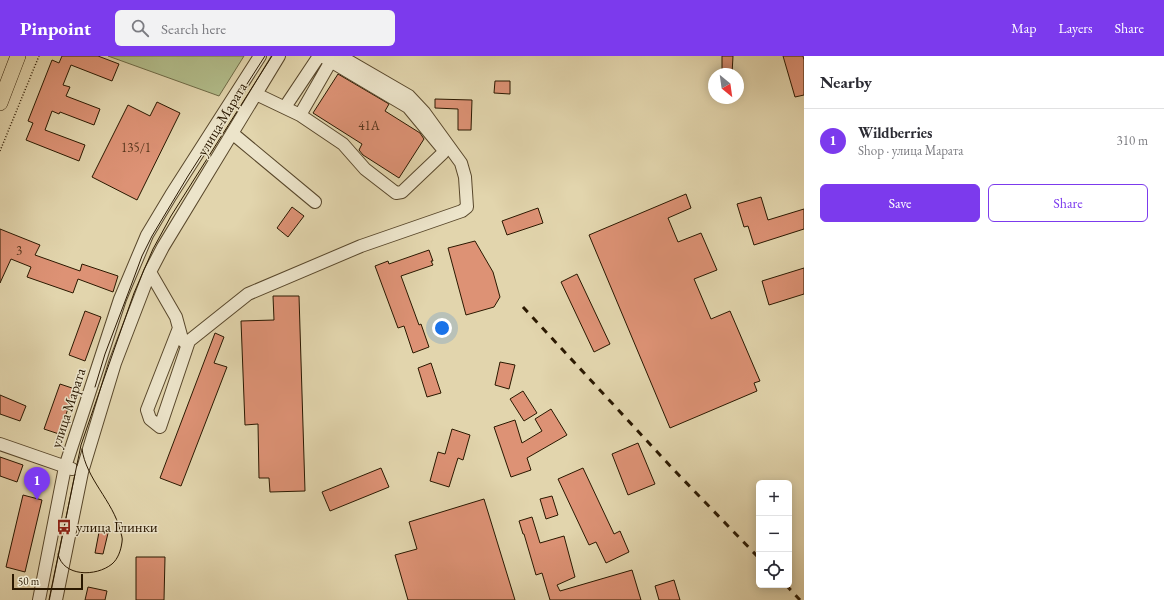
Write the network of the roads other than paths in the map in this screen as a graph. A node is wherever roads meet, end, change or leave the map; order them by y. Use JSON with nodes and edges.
{"nodes":[{"id":1,"x":18,"y":56,"type":"edge"},
{"id":2,"x":260,"y":56,"type":"edge"},
{"id":3,"x":279,"y":56,"type":"edge"},
{"id":4,"x":319,"y":56,"type":"edge"},
{"id":5,"x":331,"y":58,"type":"edge"},
{"id":6,"x":256,"y":94,"type":"junction"},
{"id":7,"x":0,"y":103,"type":"edge"},
{"id":8,"x":285,"y":108,"type":"junction"},
{"id":9,"x":300,"y":115,"type":"junction"},
{"id":10,"x":232,"y":133,"type":"junction"},
{"id":11,"x":315,"y":202,"type":"dead end"},
{"id":12,"x":130,"y":277,"type":"junction"},
{"id":13,"x":148,"y":278,"type":"junction"},
{"id":14,"x":179,"y":328,"type":"junction"},
{"id":15,"x":189,"y":341,"type":"junction"},
{"id":16,"x":0,"y":444,"type":"edge"},
{"id":17,"x":65,"y":467,"type":"junction"},
{"id":18,"x":82,"y":472,"type":"junction"},
{"id":19,"x":40,"y":600,"type":"edge"},
{"id":20,"x":56,"y":600,"type":"edge"}],
"edges":[{"from":1,"to":7,"type":"main road"},
{"from":2,"to":12,"type":"street","name":"улица Марата"},
{"from":3,"to":6,"type":"street","name":"улица Марата"},
{"from":4,"to":8,"type":"street"},
{"from":5,"to":9,"type":"street"},
{"from":5,"to":9,"type":"street"},
{"from":5,"to":15,"type":"street"},
{"from":6,"to":8,"type":"street"},
{"from":6,"to":10,"type":"street","name":"улица Марата"},
{"from":8,"to":9,"type":"street"},
{"from":10,"to":11,"type":"street"},
{"from":10,"to":13,"type":"street","name":"улица Марата"},
{"from":12,"to":13,"type":"street"},
{"from":12,"to":17,"type":"street","name":"улица Марата"},
{"from":13,"to":14,"type":"street"},
{"from":13,"to":18,"type":"street","name":"улица Марата"},
{"from":14,"to":15,"type":"street"},
{"from":14,"to":15,"type":"street"},
{"from":16,"to":17,"type":"street"},
{"from":17,"to":18,"type":"street"},
{"from":17,"to":19,"type":"street","name":"улица Марата"},
{"from":18,"to":20,"type":"street","name":"улица Марата"}]}
